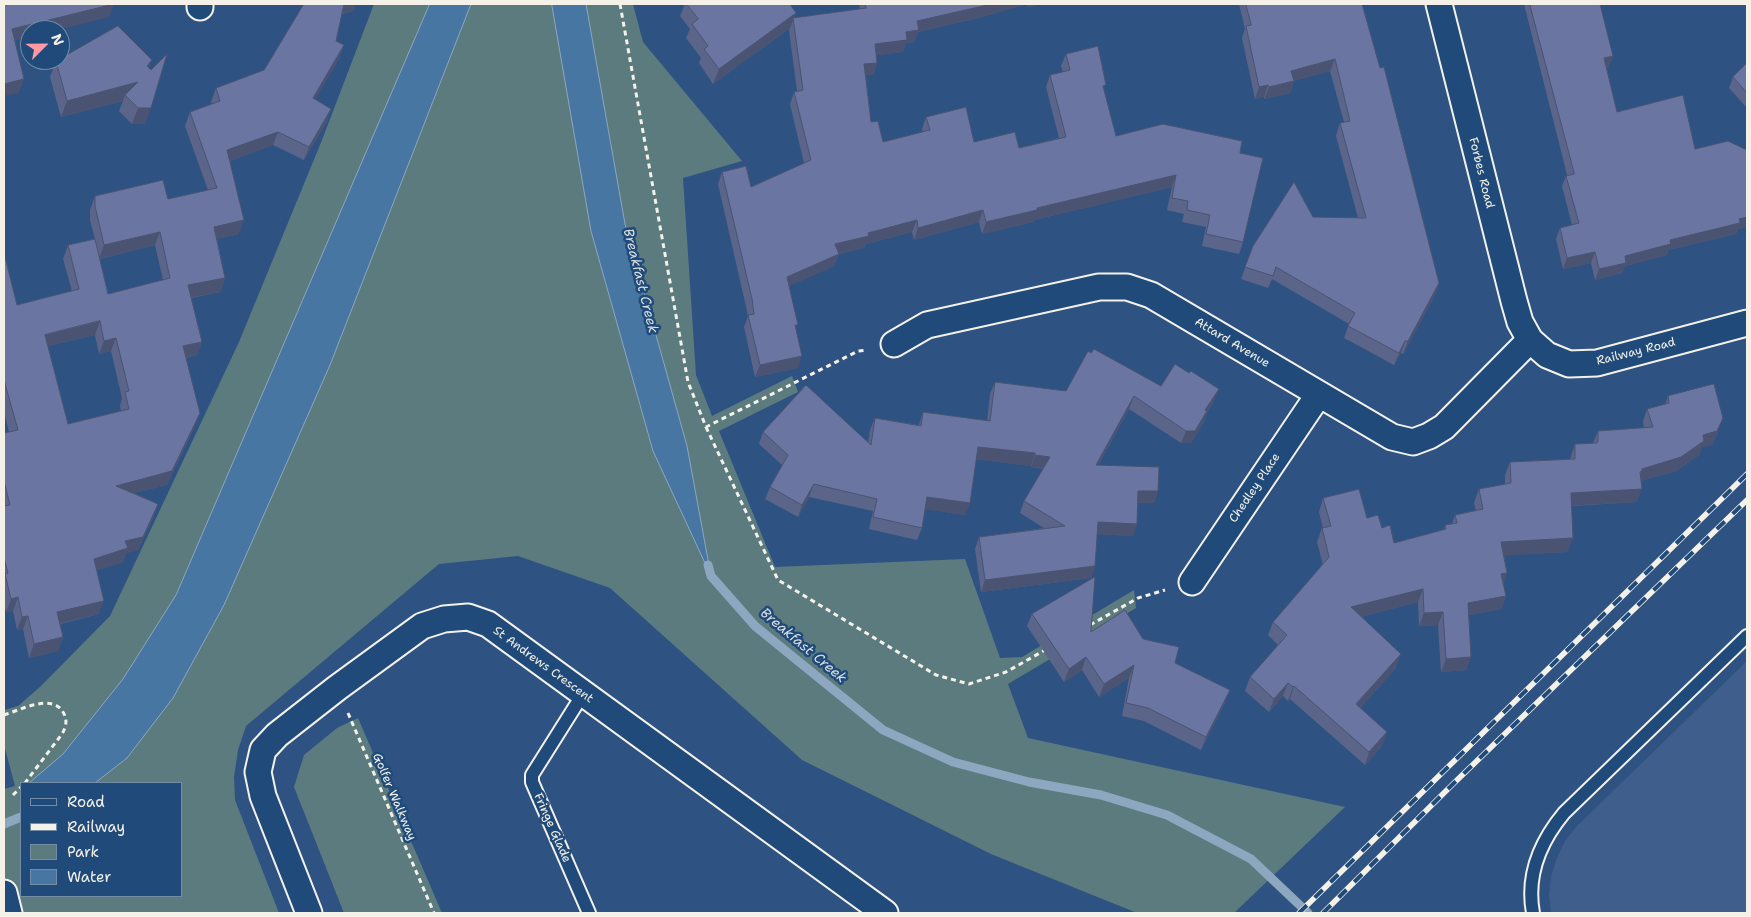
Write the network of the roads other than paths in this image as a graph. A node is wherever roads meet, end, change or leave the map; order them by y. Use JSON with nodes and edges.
{"nodes":[{"id":1,"x":1439,"y":4,"type":"edge"},
{"id":2,"x":1747,"y":322,"type":"edge"},
{"id":3,"x":1530,"y":340,"type":"junction"},
{"id":4,"x":894,"y":344,"type":"dead end"},
{"id":5,"x":1319,"y":394,"type":"junction"},
{"id":6,"x":1192,"y":582,"type":"road end"},
{"id":7,"x":1747,"y":636,"type":"edge"},
{"id":8,"x":583,"y":694,"type":"junction"},
{"id":9,"x":4,"y":893,"type":"edge"},
{"id":10,"x":9,"y":913,"type":"edge"},
{"id":11,"x":309,"y":913,"type":"edge"},
{"id":12,"x":589,"y":913,"type":"edge"},
{"id":13,"x":885,"y":913,"type":"edge"},
{"id":14,"x":1533,"y":913,"type":"edge"}],
"edges":[{"from":1,"to":3,"type":"street","name":"Forbes Road"},
{"from":2,"to":3,"type":"street","name":"Railway Road"},
{"from":3,"to":5,"type":"street","name":"Attard Avenue"},
{"from":4,"to":5,"type":"street","name":"Attard Avenue"},
{"from":5,"to":6,"type":"street","name":"Chedley Place"},
{"from":7,"to":14,"type":"lane"},
{"from":8,"to":11,"type":"street","name":"St Andrews Crescent"},
{"from":8,"to":12,"type":"lane","name":"Fringe Glade"},
{"from":8,"to":13,"type":"street","name":"St Andrews Crescent"},
{"from":9,"to":10,"type":"street"}]}
